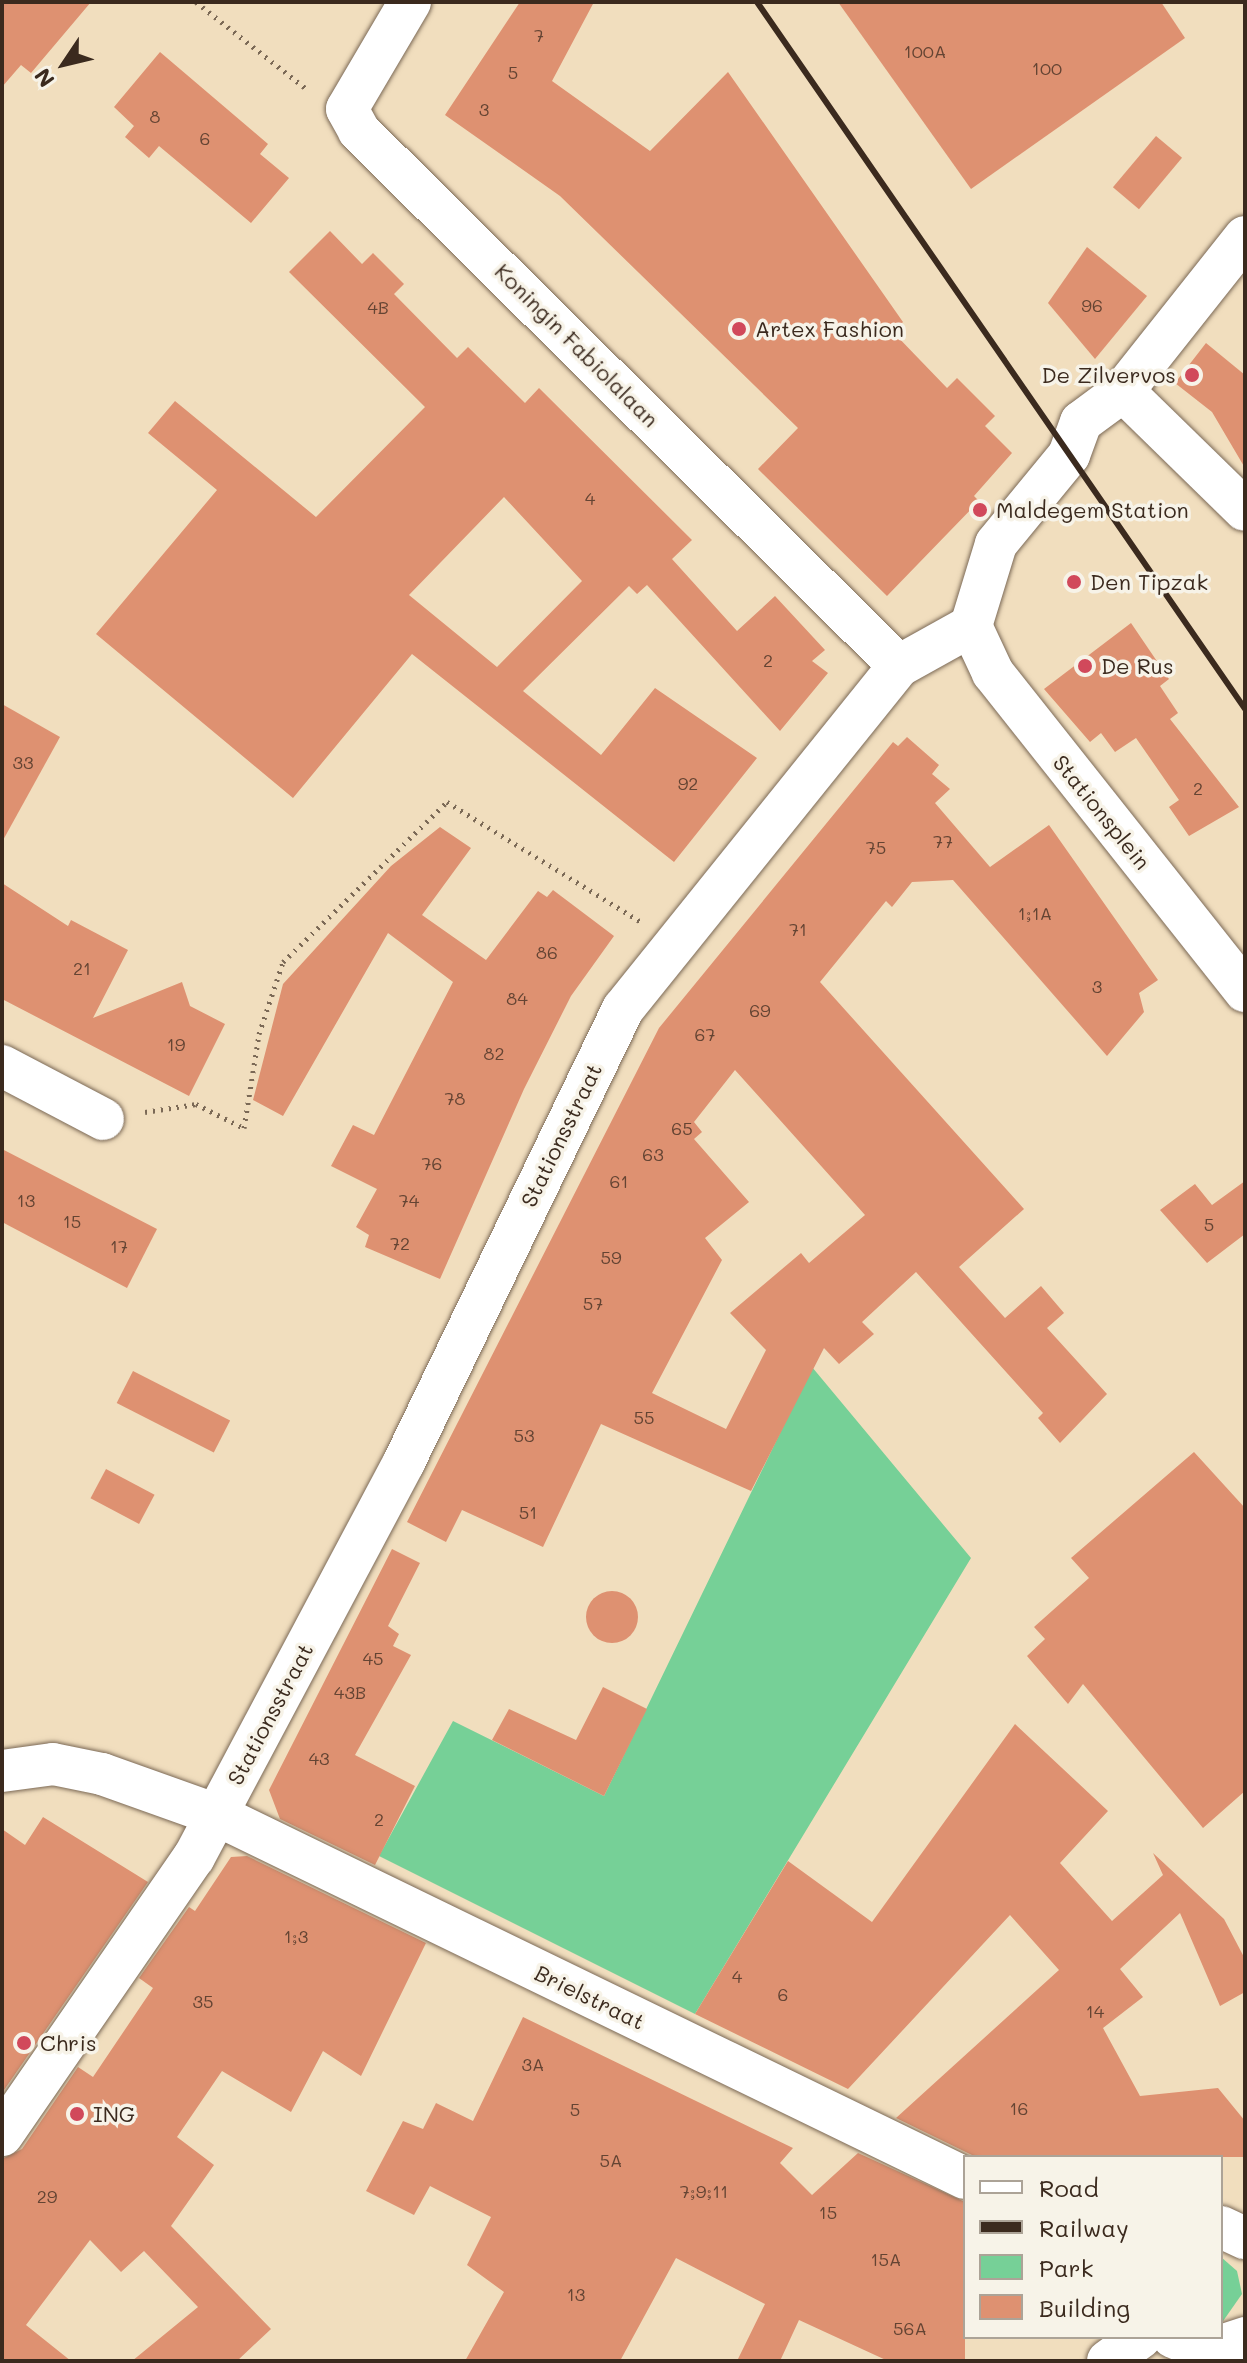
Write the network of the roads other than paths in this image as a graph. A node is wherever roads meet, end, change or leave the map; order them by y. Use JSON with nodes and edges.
{"nodes":[{"id":1,"x":410,"y":2,"type":"edge"},
{"id":2,"x":1245,"y":237,"type":"edge"},
{"id":3,"x":1123,"y":391,"type":"junction"},
{"id":4,"x":1245,"y":510,"type":"edge"},
{"id":5,"x":971,"y":626,"type":"junction"},
{"id":6,"x":899,"y":666,"type":"junction"},
{"id":7,"x":1245,"y":991,"type":"edge"},
{"id":8,"x":2,"y":1066,"type":"edge"},
{"id":9,"x":103,"y":1119,"type":"road end"},
{"id":10,"x":2,"y":1771,"type":"edge"},
{"id":11,"x":217,"y":1815,"type":"junction"},
{"id":12,"x":2,"y":2135,"type":"edge"},
{"id":13,"x":963,"y":2177,"type":"edge"},
{"id":14,"x":1223,"y":2228,"type":"edge"},
{"id":15,"x":1245,"y":2238,"type":"edge"},
{"id":16,"x":1245,"y":2338,"type":"edge"},
{"id":17,"x":1138,"y":2339,"type":"edge"},
{"id":18,"x":1178,"y":2339,"type":"edge"},
{"id":19,"x":1108,"y":2361,"type":"edge"}],
"edges":[{"from":1,"to":6,"type":"street","name":"Koningin Fabiolalaan"},
{"from":2,"to":3,"type":"street"},
{"from":3,"to":4,"type":"street"},
{"from":3,"to":5,"type":"street"},
{"from":5,"to":6,"type":"street","name":"Stationsstraat"},
{"from":5,"to":7,"type":"street","name":"Stationsplein"},
{"from":6,"to":11,"type":"street","name":"Stationsstraat"},
{"from":8,"to":9,"type":"street"},
{"from":10,"to":11,"type":"street","name":"Brielstraat"},
{"from":11,"to":12,"type":"street","name":"Stationsstraat"},
{"from":11,"to":13,"type":"street","name":"Brielstraat"},
{"from":14,"to":15,"type":"street"},
{"from":16,"to":18,"type":"street"},
{"from":17,"to":19,"type":"street"}]}
